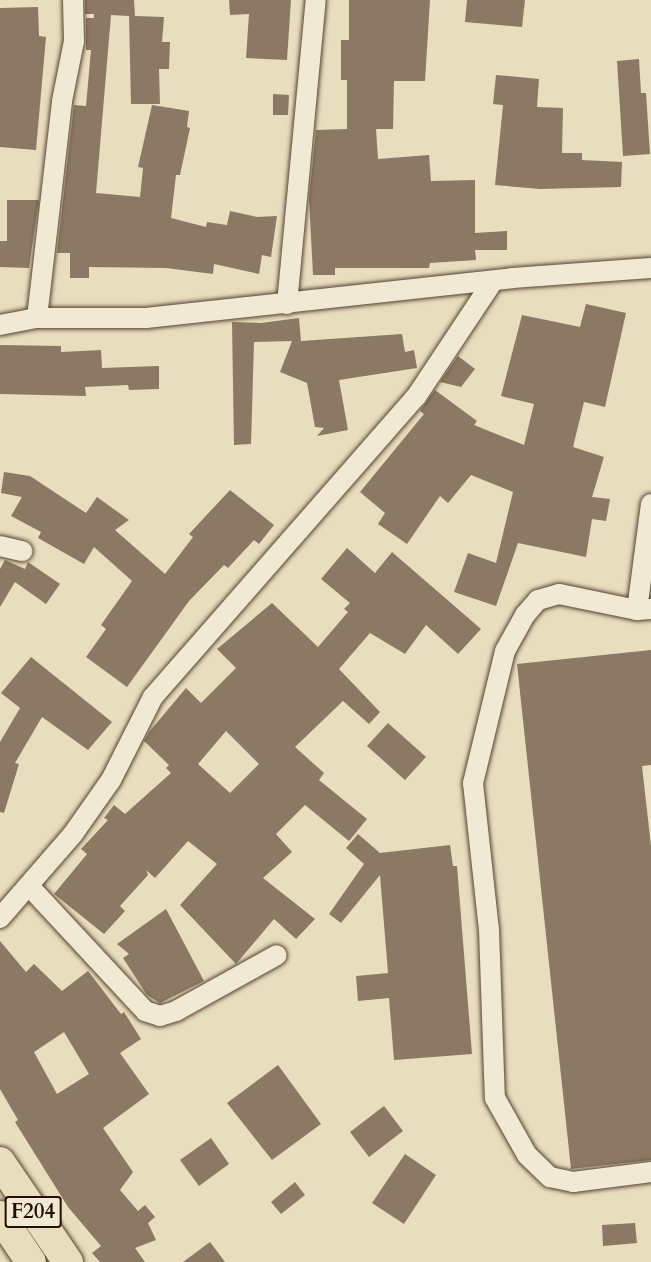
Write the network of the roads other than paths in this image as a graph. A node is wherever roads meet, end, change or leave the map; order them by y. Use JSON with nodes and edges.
{"nodes":[{"id":1,"x":73,"y":0,"type":"edge"},
{"id":2,"x":316,"y":0,"type":"edge"},
{"id":3,"x":651,"y":268,"type":"edge"},
{"id":4,"x":493,"y":281,"type":"junction"},
{"id":5,"x":287,"y":304,"type":"junction"},
{"id":6,"x":37,"y":318,"type":"junction"},
{"id":7,"x":0,"y":325,"type":"edge"},
{"id":8,"x":651,"y":504,"type":"edge"},
{"id":9,"x":0,"y":546,"type":"edge"},
{"id":10,"x":21,"y":551,"type":"dead end"},
{"id":11,"x":644,"y":610,"type":"edge"},
{"id":12,"x":29,"y":886,"type":"junction"},
{"id":13,"x":0,"y":918,"type":"edge"},
{"id":14,"x":277,"y":955,"type":"dead end"},
{"id":15,"x":0,"y":1162,"type":"edge"},
{"id":16,"x":651,"y":1172,"type":"edge"},
{"id":17,"x":0,"y":1216,"type":"edge"},
{"id":18,"x":31,"y":1262,"type":"edge"},
{"id":19,"x":68,"y":1262,"type":"edge"}],
"edges":[{"from":1,"to":6,"type":"street"},
{"from":2,"to":5,"type":"street"},
{"from":3,"to":4,"type":"street"},
{"from":4,"to":5,"type":"street"},
{"from":4,"to":12,"type":"street"},
{"from":5,"to":6,"type":"street"},
{"from":6,"to":7,"type":"street"},
{"from":8,"to":11,"type":"street"},
{"from":9,"to":10,"type":"street"},
{"from":11,"to":16,"type":"street"},
{"from":12,"to":13,"type":"street"},
{"from":12,"to":14,"type":"street"},
{"from":15,"to":19,"type":"main road","number":"F204"},
{"from":17,"to":18,"type":"main road","number":"F204"}]}
